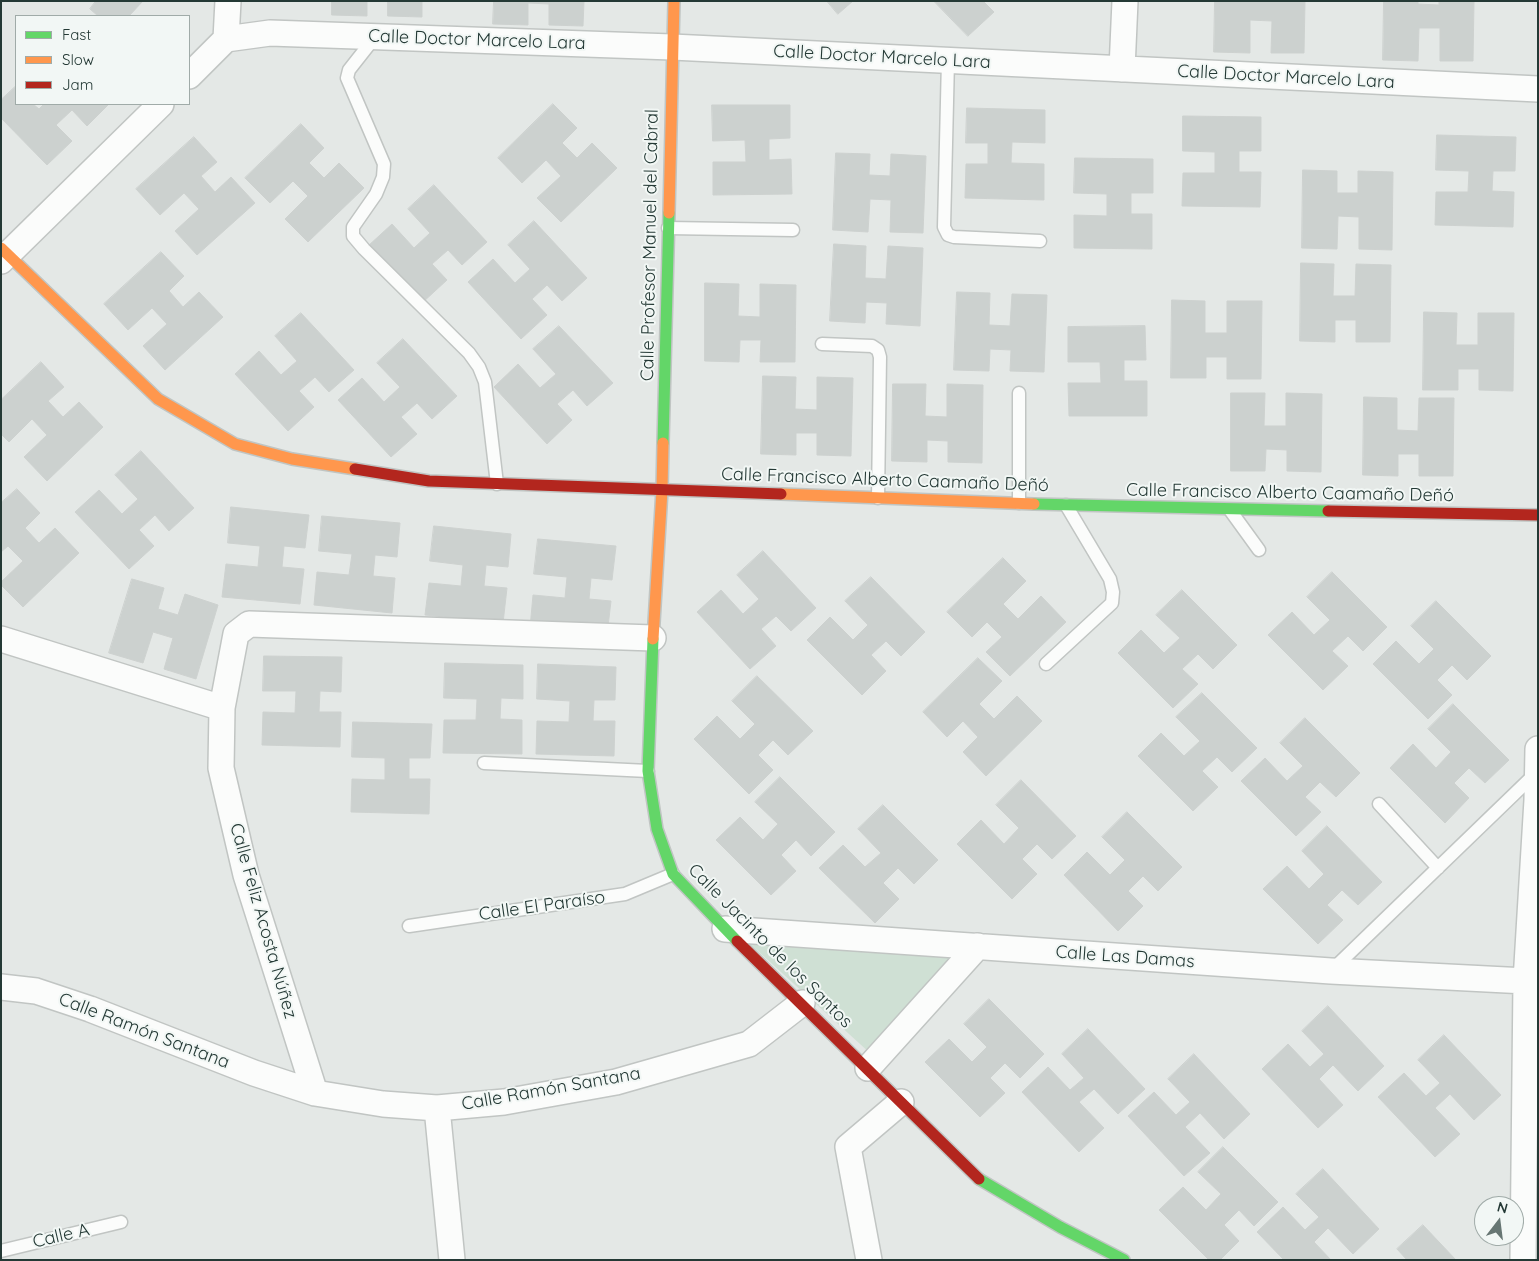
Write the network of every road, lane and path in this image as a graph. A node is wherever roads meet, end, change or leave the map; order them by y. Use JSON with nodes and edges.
{"nodes":[{"id":1,"x":228,"y":1,"type":"edge"},
{"id":2,"x":674,"y":1,"type":"edge"},
{"id":3,"x":1125,"y":1,"type":"edge"},
{"id":4,"x":375,"y":37,"type":"junction"},
{"id":5,"x":226,"y":39,"type":"junction"},
{"id":6,"x":672,"y":47,"type":"junction"},
{"id":7,"x":948,"y":60,"type":"junction"},
{"id":8,"x":1122,"y":69,"type":"junction"},
{"id":9,"x":190,"y":75,"type":"edge"},
{"id":10,"x":1538,"y":89,"type":"edge"},
{"id":11,"x":160,"y":105,"type":"edge"},
{"id":12,"x":668,"y":228,"type":"junction"},
{"id":13,"x":793,"y":230,"type":"dead end"},
{"id":14,"x":1040,"y":241,"type":"dead end"},
{"id":15,"x":3,"y":254,"type":"edge"},
{"id":16,"x":822,"y":344,"type":"dead end"},
{"id":17,"x":1019,"y":393,"type":"dead end"},
{"id":18,"x":497,"y":484,"type":"junction"},
{"id":19,"x":662,"y":490,"type":"junction"},
{"id":20,"x":878,"y":498,"type":"junction"},
{"id":21,"x":1018,"y":503,"type":"junction"},
{"id":22,"x":1066,"y":505,"type":"junction"},
{"id":23,"x":1229,"y":509,"type":"junction"},
{"id":24,"x":1538,"y":515,"type":"edge"},
{"id":25,"x":1259,"y":550,"type":"dead end"},
{"id":26,"x":652,"y":638,"type":"junction"},
{"id":27,"x":1,"y":639,"type":"edge"},
{"id":28,"x":1046,"y":664,"type":"dead end"},
{"id":29,"x":222,"y":708,"type":"junction"},
{"id":30,"x":484,"y":763,"type":"dead end"},
{"id":31,"x":1537,"y":765,"type":"edge"},
{"id":32,"x":648,"y":771,"type":"junction"},
{"id":33,"x":1537,"y":800,"type":"edge"},
{"id":34,"x":1379,"y":804,"type":"dead end"},
{"id":35,"x":1438,"y":868,"type":"junction"},
{"id":36,"x":673,"y":874,"type":"junction"},
{"id":37,"x":408,"y":926,"type":"dead end"},
{"id":38,"x":725,"y":929,"type":"junction"},
{"id":39,"x":978,"y":946,"type":"junction"},
{"id":40,"x":1330,"y":971,"type":"junction"},
{"id":41,"x":1526,"y":981,"type":"junction"},
{"id":42,"x":1,"y":986,"type":"edge"},
{"id":43,"x":802,"y":1002,"type":"junction"},
{"id":44,"x":868,"y":1068,"type":"junction"},
{"id":45,"x":315,"y":1093,"type":"junction"},
{"id":46,"x":901,"y":1102,"type":"junction"},
{"id":47,"x":437,"y":1108,"type":"junction"},
{"id":48,"x":122,"y":1222,"type":"dead end"},
{"id":49,"x":1,"y":1250,"type":"edge"},
{"id":50,"x":452,"y":1260,"type":"edge"},
{"id":51,"x":869,"y":1260,"type":"edge"},
{"id":52,"x":1124,"y":1260,"type":"edge"},
{"id":53,"x":1524,"y":1260,"type":"edge"}],
"edges":[{"from":1,"to":5,"type":"street"},
{"from":2,"to":6,"type":"street","name":"Calle Profesor Manuel del Cabral"},
{"from":3,"to":8,"type":"street"},
{"from":4,"to":5,"type":"street","name":"Calle Doctor Marcelo Lara"},
{"from":4,"to":6,"type":"street","name":"Calle Doctor Marcelo Lara"},
{"from":4,"to":18,"type":"lane"},
{"from":5,"to":9,"type":"street"},
{"from":6,"to":7,"type":"street","name":"Calle Doctor Marcelo Lara"},
{"from":6,"to":12,"type":"street","name":"Calle Profesor Manuel del Cabral"},
{"from":7,"to":8,"type":"street","name":"Calle Doctor Marcelo Lara"},
{"from":7,"to":14,"type":"lane"},
{"from":8,"to":10,"type":"street","name":"Calle Doctor Marcelo Lara"},
{"from":11,"to":15,"type":"street"},
{"from":12,"to":13,"type":"lane"},
{"from":12,"to":19,"type":"street","name":"Calle Profesor Manuel del Cabral"},
{"from":15,"to":18,"type":"street","name":"Calle Francisco Alberto Caamaño Deñó"},
{"from":16,"to":20,"type":"lane"},
{"from":17,"to":21,"type":"lane"},
{"from":18,"to":19,"type":"street","name":"Calle Francisco Alberto Caamaño Deñó"},
{"from":19,"to":20,"type":"street","name":"Calle Francisco Alberto Caamaño Deñó"},
{"from":19,"to":26,"type":"street","name":"Calle Jacinto de los Santos"},
{"from":20,"to":21,"type":"street","name":"Calle Francisco Alberto Caamaño Deñó"},
{"from":21,"to":22,"type":"street","name":"Calle Francisco Alberto Caamaño Deñó"},
{"from":22,"to":23,"type":"street","name":"Calle Francisco Alberto Caamaño Deñó"},
{"from":22,"to":28,"type":"lane"},
{"from":23,"to":24,"type":"street","name":"Calle Francisco Alberto Caamaño Deñó"},
{"from":23,"to":25,"type":"lane"},
{"from":26,"to":29,"type":"street","name":"Calle Feliz Acosta Núñez"},
{"from":26,"to":32,"type":"street","name":"Calle Jacinto de los Santos"},
{"from":27,"to":29,"type":"street"},
{"from":29,"to":45,"type":"street","name":"Calle Feliz Acosta Núñez"},
{"from":30,"to":32,"type":"lane"},
{"from":31,"to":33,"type":"street"},
{"from":31,"to":35,"type":"lane"},
{"from":32,"to":36,"type":"street","name":"Calle Jacinto de los Santos"},
{"from":33,"to":41,"type":"street"},
{"from":34,"to":35,"type":"lane"},
{"from":35,"to":40,"type":"lane"},
{"from":36,"to":37,"type":"lane","name":"Calle El Paraíso"},
{"from":36,"to":38,"type":"street","name":"Calle Jacinto de los Santos"},
{"from":38,"to":39,"type":"street","name":"Calle Las Damas"},
{"from":38,"to":43,"type":"street","name":"Calle Jacinto de los Santos"},
{"from":39,"to":40,"type":"street","name":"Calle Las Damas"},
{"from":39,"to":44,"type":"street"},
{"from":40,"to":41,"type":"street","name":"Calle Las Damas"},
{"from":41,"to":53,"type":"street"},
{"from":42,"to":45,"type":"street","name":"Calle Ramón Santana"},
{"from":43,"to":44,"type":"street","name":"Calle Jacinto de los Santos"},
{"from":43,"to":47,"type":"street","name":"Calle Ramón Santana"},
{"from":44,"to":46,"type":"street","name":"Calle Jacinto de los Santos"},
{"from":45,"to":47,"type":"street","name":"Calle Ramón Santana"},
{"from":46,"to":51,"type":"street"},
{"from":46,"to":52,"type":"street","name":"Calle Jacinto de los Santos"},
{"from":47,"to":50,"type":"street"},
{"from":48,"to":49,"type":"lane","name":"Calle A"}]}
